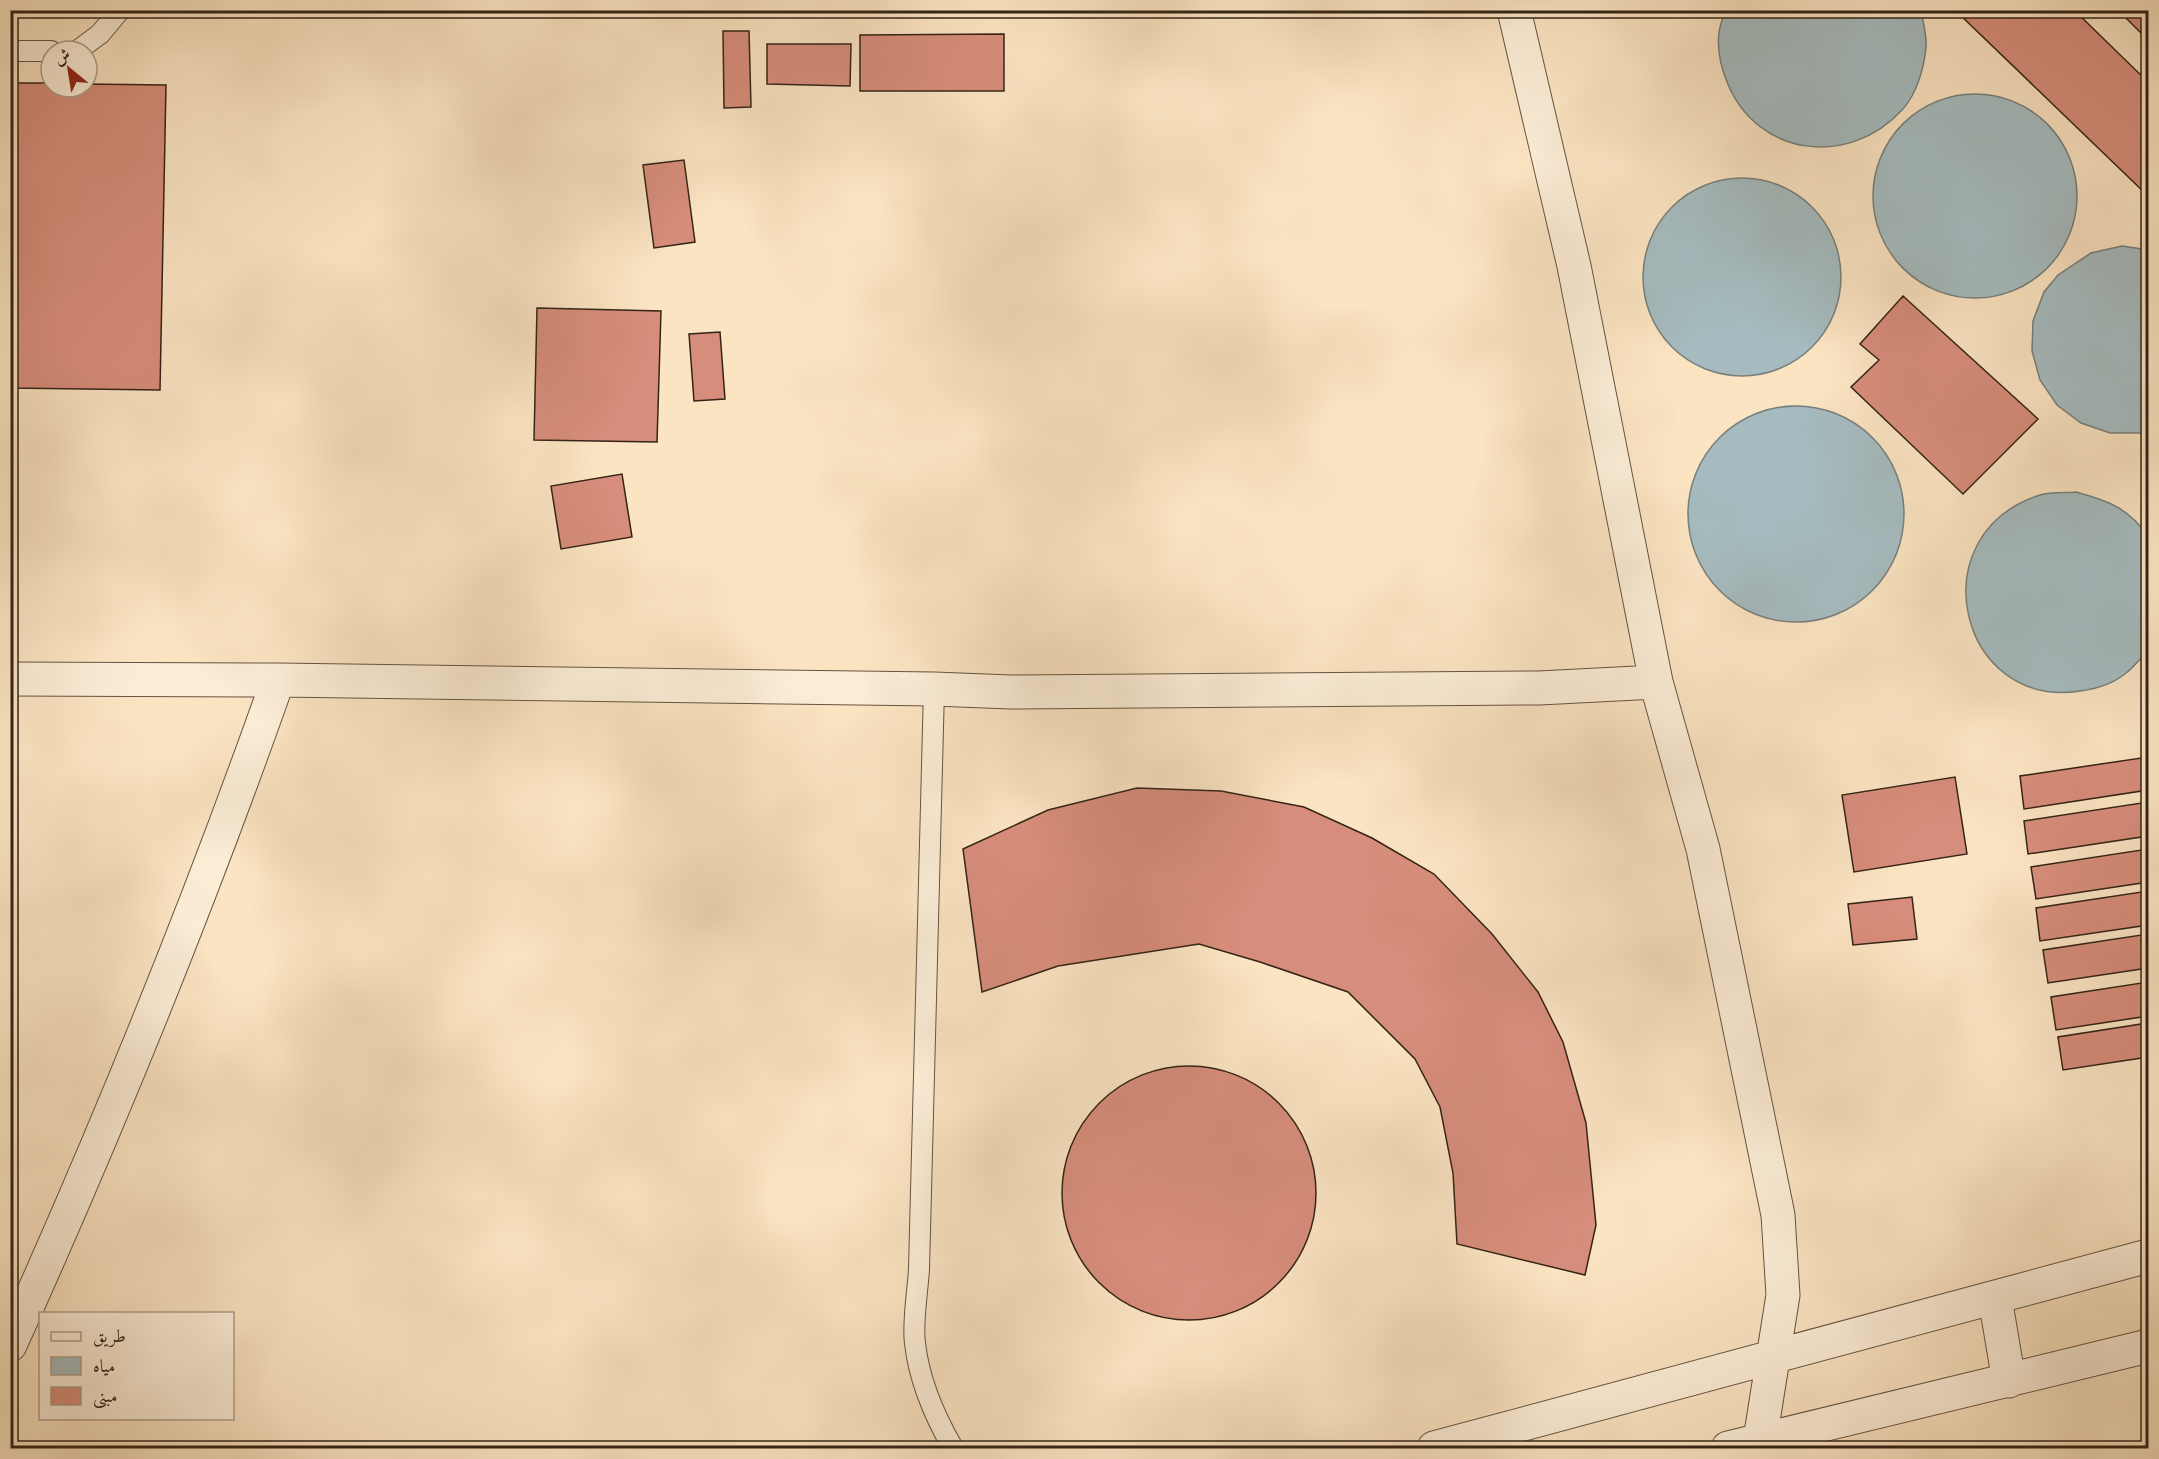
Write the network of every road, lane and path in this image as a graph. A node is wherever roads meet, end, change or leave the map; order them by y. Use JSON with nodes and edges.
{"nodes":[{"id":1,"x":120,"y":10,"type":"edge"},
{"id":2,"x":1514,"y":10,"type":"edge"},
{"id":3,"x":93,"y":39,"type":"edge"},
{"id":4,"x":10,"y":51,"type":"edge"},
{"id":5,"x":39,"y":51,"type":"edge"},
{"id":6,"x":10,"y":679,"type":"edge"},
{"id":7,"x":278,"y":680,"type":"junction"},
{"id":8,"x":1656,"y":682,"type":"junction"},
{"id":9,"x":934,"y":689,"type":"junction"},
{"id":10,"x":2148,"y":1257,"type":"edge"},
{"id":11,"x":1995,"y":1298,"type":"junction"},
{"id":12,"x":10,"y":1345,"type":"edge"},
{"id":13,"x":2148,"y":1346,"type":"edge"},
{"id":14,"x":1773,"y":1358,"type":"junction"},
{"id":15,"x":2009,"y":1381,"type":"junction"},
{"id":16,"x":1760,"y":1440,"type":"junction"},
{"id":17,"x":953,"y":1449,"type":"edge"},
{"id":18,"x":1434,"y":1449,"type":"edge"},
{"id":19,"x":1728,"y":1449,"type":"edge"}],
"edges":[{"from":1,"to":3,"type":"lane"},
{"from":2,"to":8,"type":"street"},
{"from":4,"to":5,"type":"lane"},
{"from":6,"to":7,"type":"street"},
{"from":7,"to":9,"type":"street"},
{"from":7,"to":12,"type":"street"},
{"from":8,"to":9,"type":"street"},
{"from":8,"to":14,"type":"street"},
{"from":9,"to":17,"type":"lane"},
{"from":10,"to":11,"type":"street"},
{"from":11,"to":14,"type":"street"},
{"from":11,"to":15,"type":"street"},
{"from":13,"to":15,"type":"street"},
{"from":14,"to":16,"type":"street"},
{"from":14,"to":18,"type":"street"},
{"from":15,"to":16,"type":"street"},
{"from":16,"to":19,"type":"street"}]}
